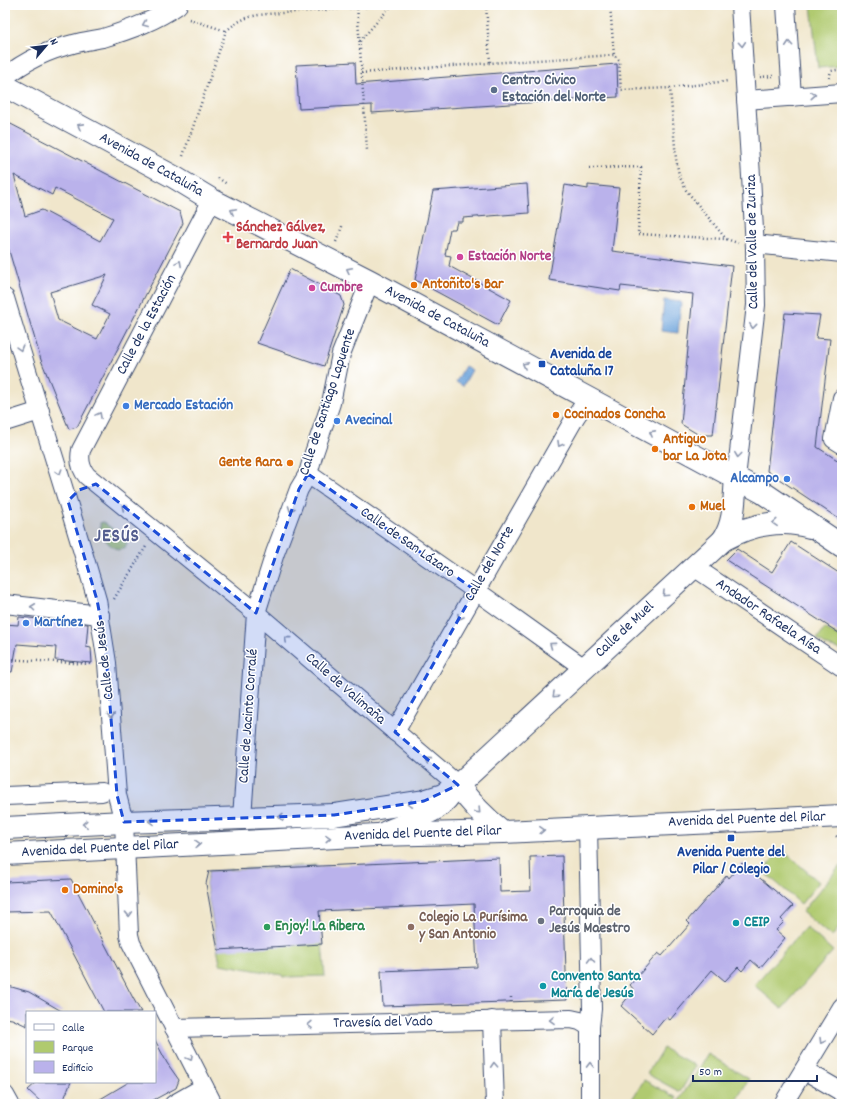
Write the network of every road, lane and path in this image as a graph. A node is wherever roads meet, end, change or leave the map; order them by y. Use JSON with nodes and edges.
{"nodes":[{"id":1,"x":392,"y":5,"type":"edge"},
{"id":2,"x":397,"y":5,"type":"edge"},
{"id":3,"x":486,"y":5,"type":"edge"},
{"id":4,"x":610,"y":5,"type":"edge"},
{"id":5,"x":740,"y":5,"type":"edge"},
{"id":6,"x":786,"y":5,"type":"edge"},
{"id":7,"x":357,"y":6,"type":"edge"},
{"id":8,"x":184,"y":12,"type":"edge"},
{"id":9,"x":226,"y":31,"type":"junction"},
{"id":10,"x":359,"y":41,"type":"junction"},
{"id":11,"x":614,"y":55,"type":"junction"},
{"id":12,"x":490,"y":62,"type":"junction"},
{"id":13,"x":362,"y":73,"type":"junction"},
{"id":14,"x":791,"y":74,"type":"junction"},
{"id":15,"x":5,"y":77,"type":"edge"},
{"id":16,"x":745,"y":79,"type":"junction"},
{"id":17,"x":5,"y":86,"type":"edge"},
{"id":18,"x":670,"y":88,"type":"junction"},
{"id":19,"x":842,"y":93,"type":"edge"},
{"id":20,"x":792,"y":97,"type":"junction"},
{"id":21,"x":746,"y":100,"type":"junction"},
{"id":22,"x":367,"y":150,"type":"dead end"},
{"id":23,"x":183,"y":156,"type":"dead end"},
{"id":24,"x":589,"y":168,"type":"dead end"},
{"id":25,"x":218,"y":178,"type":"dead end"},
{"id":26,"x":226,"y":184,"type":"dead end"},
{"id":27,"x":212,"y":200,"type":"junction"},
{"id":28,"x":343,"y":224,"type":"dead end"},
{"id":29,"x":726,"y":239,"type":"junction"},
{"id":30,"x":336,"y":242,"type":"dead end"},
{"id":31,"x":739,"y":243,"type":"dead end"},
{"id":32,"x":764,"y":245,"type":"dead end"},
{"id":33,"x":842,"y":253,"type":"edge"},
{"id":34,"x":370,"y":281,"type":"junction"},
{"id":35,"x":5,"y":298,"type":"edge"},
{"id":36,"x":842,"y":398,"type":"edge"},
{"id":37,"x":588,"y":399,"type":"junction"},
{"id":38,"x":40,"y":411,"type":"junction"},
{"id":39,"x":5,"y":422,"type":"edge"},
{"id":40,"x":842,"y":444,"type":"edge"},
{"id":41,"x":52,"y":449,"type":"junction"},
{"id":42,"x":81,"y":450,"type":"junction"},
{"id":43,"x":308,"y":474,"type":"junction"},
{"id":44,"x":736,"y":478,"type":"junction"},
{"id":45,"x":96,"y":484,"type":"junction"},
{"id":46,"x":68,"y":501,"type":"junction"},
{"id":47,"x":813,"y":528,"type":"junction"},
{"id":48,"x":152,"y":535,"type":"junction"},
{"id":49,"x":723,"y":540,"type":"junction"},
{"id":50,"x":842,"y":546,"type":"edge"},
{"id":51,"x":694,"y":567,"type":"junction"},
{"id":52,"x":475,"y":590,"type":"junction"},
{"id":53,"x":112,"y":601,"type":"dead end"},
{"id":54,"x":5,"y":604,"type":"edge"},
{"id":55,"x":256,"y":613,"type":"junction"},
{"id":56,"x":100,"y":615,"type":"junction"},
{"id":57,"x":5,"y":659,"type":"edge"},
{"id":58,"x":96,"y":664,"type":"dead end"},
{"id":59,"x":842,"y":667,"type":"edge"},
{"id":60,"x":584,"y":668,"type":"junction"},
{"id":61,"x":395,"y":732,"type":"junction"},
{"id":62,"x":458,"y":785,"type":"junction"},
{"id":63,"x":102,"y":792,"type":"dead end"},
{"id":64,"x":5,"y":796,"type":"edge"},
{"id":65,"x":242,"y":818,"type":"junction"},
{"id":66,"x":836,"y":820,"type":"edge"},
{"id":67,"x":124,"y":822,"type":"junction"},
{"id":68,"x":588,"y":827,"type":"junction"},
{"id":69,"x":5,"y":828,"type":"edge"},
{"id":70,"x":503,"y":832,"type":"junction"},
{"id":71,"x":377,"y":835,"type":"junction"},
{"id":72,"x":125,"y":848,"type":"junction"},
{"id":73,"x":5,"y":854,"type":"edge"},
{"id":74,"x":842,"y":1007,"type":"edge"},
{"id":75,"x":492,"y":1020,"type":"junction"},
{"id":76,"x":590,"y":1027,"type":"junction"},
{"id":77,"x":174,"y":1028,"type":"junction"},
{"id":78,"x":804,"y":1070,"type":"junction"},
{"id":79,"x":204,"y":1087,"type":"junction"},
{"id":80,"x":842,"y":1092,"type":"edge"},
{"id":81,"x":5,"y":1095,"type":"edge"},
{"id":82,"x":10,"y":1104,"type":"edge"},
{"id":83,"x":174,"y":1104,"type":"edge"},
{"id":84,"x":213,"y":1104,"type":"edge"},
{"id":85,"x":495,"y":1104,"type":"edge"},
{"id":86,"x":590,"y":1104,"type":"edge"},
{"id":87,"x":783,"y":1104,"type":"edge"}],
"edges":[{"from":1,"to":2,"type":"path"},
{"from":1,"to":7,"type":"path"},
{"from":1,"to":10,"type":"path"},
{"from":3,"to":12,"type":"path"},
{"from":4,"to":11,"type":"path"},
{"from":5,"to":16,"type":"street","name":"Calle del Valle de Zuriza","one_way":true},
{"from":14,"to":6,"type":"street","one_way":true},
{"from":7,"to":9,"type":"path"},
{"from":7,"to":10,"type":"path"},
{"from":8,"to":9,"type":"path"},
{"from":8,"to":15,"type":"street","one_way":true},
{"from":9,"to":23,"type":"path"},
{"from":10,"to":13,"type":"path"},
{"from":11,"to":12,"type":"path"},
{"from":11,"to":18,"type":"path"},
{"from":12,"to":13,"type":"path"},
{"from":13,"to":22,"type":"path"},
{"from":14,"to":16,"type":"path"},
{"from":14,"to":20,"type":"street"},
{"from":16,"to":18,"type":"path"},
{"from":16,"to":21,"type":"street","name":"Calle del Valle de Zuriza"},
{"from":27,"to":17,"type":"main road","name":"Avenida de Cataluña","one_way":true},
{"from":18,"to":29,"type":"path"},
{"from":20,"to":19,"type":"street","one_way":true},
{"from":20,"to":21,"type":"street"},
{"from":21,"to":44,"type":"street","name":"Calle del Valle de Zuriza","one_way":true},
{"from":24,"to":29,"type":"path"},
{"from":25,"to":26,"type":"path"},
{"from":34,"to":27,"type":"main road","name":"Avenida de Cataluña","one_way":true},
{"from":42,"to":27,"type":"street","name":"Calle de la Estación","one_way":true},
{"from":28,"to":30,"type":"path"},
{"from":29,"to":31,"type":"path"},
{"from":32,"to":33,"type":"street"},
{"from":37,"to":34,"type":"main road","name":"Avenida de Cataluña","one_way":true},
{"from":34,"to":43,"type":"street","name":"Calle de Santiago Lapuente"},
{"from":35,"to":38,"type":"street","name":"Calle de Jesús","one_way":true},
{"from":36,"to":40,"type":"street"},
{"from":44,"to":37,"type":"main road","name":"Avenida de Cataluña","one_way":true},
{"from":37,"to":52,"type":"street","name":"Calle del Norte","one_way":true},
{"from":38,"to":39,"type":"street"},
{"from":38,"to":41,"type":"street","name":"Calle de Jesús"},
{"from":41,"to":42,"type":"street"},
{"from":41,"to":46,"type":"street","name":"Calle de Jesús","one_way":true},
{"from":42,"to":45,"type":"street"},
{"from":43,"to":52,"type":"street","name":"Calle de San Lázaro"},
{"from":43,"to":55,"type":"street","name":"Calle de Santiago Lapuente","one_way":true},
{"from":44,"to":47,"type":"main road","name":"Avenida de Cataluña"},
{"from":44,"to":49,"type":"main road"},
{"from":45,"to":46,"type":"street"},
{"from":48,"to":45,"type":"street","one_way":true},
{"from":46,"to":56,"type":"street","name":"Calle de Jesús"},
{"from":47,"to":49,"type":"main road","name":"Calle de Muel","one_way":true},
{"from":47,"to":50,"type":"main road","name":"Avenida de Cataluña"},
{"from":48,"to":53,"type":"path","name":"Calle de Jesús"},
{"from":55,"to":48,"type":"street","name":"Calle de Valimaña","one_way":true},
{"from":49,"to":51,"type":"main road","name":"Calle de Muel"},
{"from":51,"to":59,"type":"street","name":"Andador Rafaela Aísa"},
{"from":51,"to":60,"type":"main road","name":"Calle de Muel","one_way":true},
{"from":60,"to":52,"type":"street","name":"Calle de San Lázaro","one_way":true},
{"from":52,"to":61,"type":"street","name":"Calle del Norte","one_way":true},
{"from":56,"to":54,"type":"street","one_way":true},
{"from":61,"to":55,"type":"street","name":"Calle de Valimaña","one_way":true},
{"from":55,"to":65,"type":"street","name":"Calle de Jacinto Corralé"},
{"from":56,"to":67,"type":"street","name":"Calle de Jesús","one_way":true},
{"from":57,"to":58,"type":"path"},
{"from":60,"to":62,"type":"main road","name":"Calle de Muel","one_way":true},
{"from":62,"to":61,"type":"street","name":"Calle de Valimaña","one_way":true},
{"from":62,"to":65,"type":"main road","name":"Avenida del Puente del Pilar","one_way":true},
{"from":62,"to":70,"type":"main road","one_way":true},
{"from":62,"to":71,"type":"street"},
{"from":63,"to":64,"type":"street"},
{"from":65,"to":67,"type":"main road","name":"Avenida del Puente del Pilar","one_way":true},
{"from":66,"to":68,"type":"main road","name":"Avenida del Puente del Pilar"},
{"from":67,"to":69,"type":"main road","name":"Avenida del Puente del Pilar","one_way":true},
{"from":67,"to":72,"type":"street","name":"Calle de Jesús"},
{"from":70,"to":68,"type":"main road","name":"Avenida del Puente del Pilar","one_way":true},
{"from":76,"to":68,"type":"street","one_way":true},
{"from":70,"to":71,"type":"main road","name":"Avenida del Puente del Pilar"},
{"from":72,"to":71,"type":"main road","name":"Avenida del Puente del Pilar","one_way":true},
{"from":72,"to":73,"type":"main road","name":"Avenida del Puente del Pilar"},
{"from":72,"to":77,"type":"street","name":"Calle de Jesús","one_way":true},
{"from":74,"to":78,"type":"street","one_way":true},
{"from":76,"to":75,"type":"street","name":"Travesía del Vado","one_way":true},
{"from":75,"to":77,"type":"street","name":"Travesía del Vado","one_way":true},
{"from":85,"to":75,"type":"street","one_way":true},
{"from":86,"to":76,"type":"street","one_way":true},
{"from":77,"to":79,"type":"street","name":"Calle de Jesús","one_way":true},
{"from":78,"to":80,"type":"street"},
{"from":78,"to":87,"type":"street"},
{"from":79,"to":83,"type":"street"},
{"from":79,"to":84,"type":"street","name":"Calle de Jesús"},
{"from":81,"to":82,"type":"street"}]}
